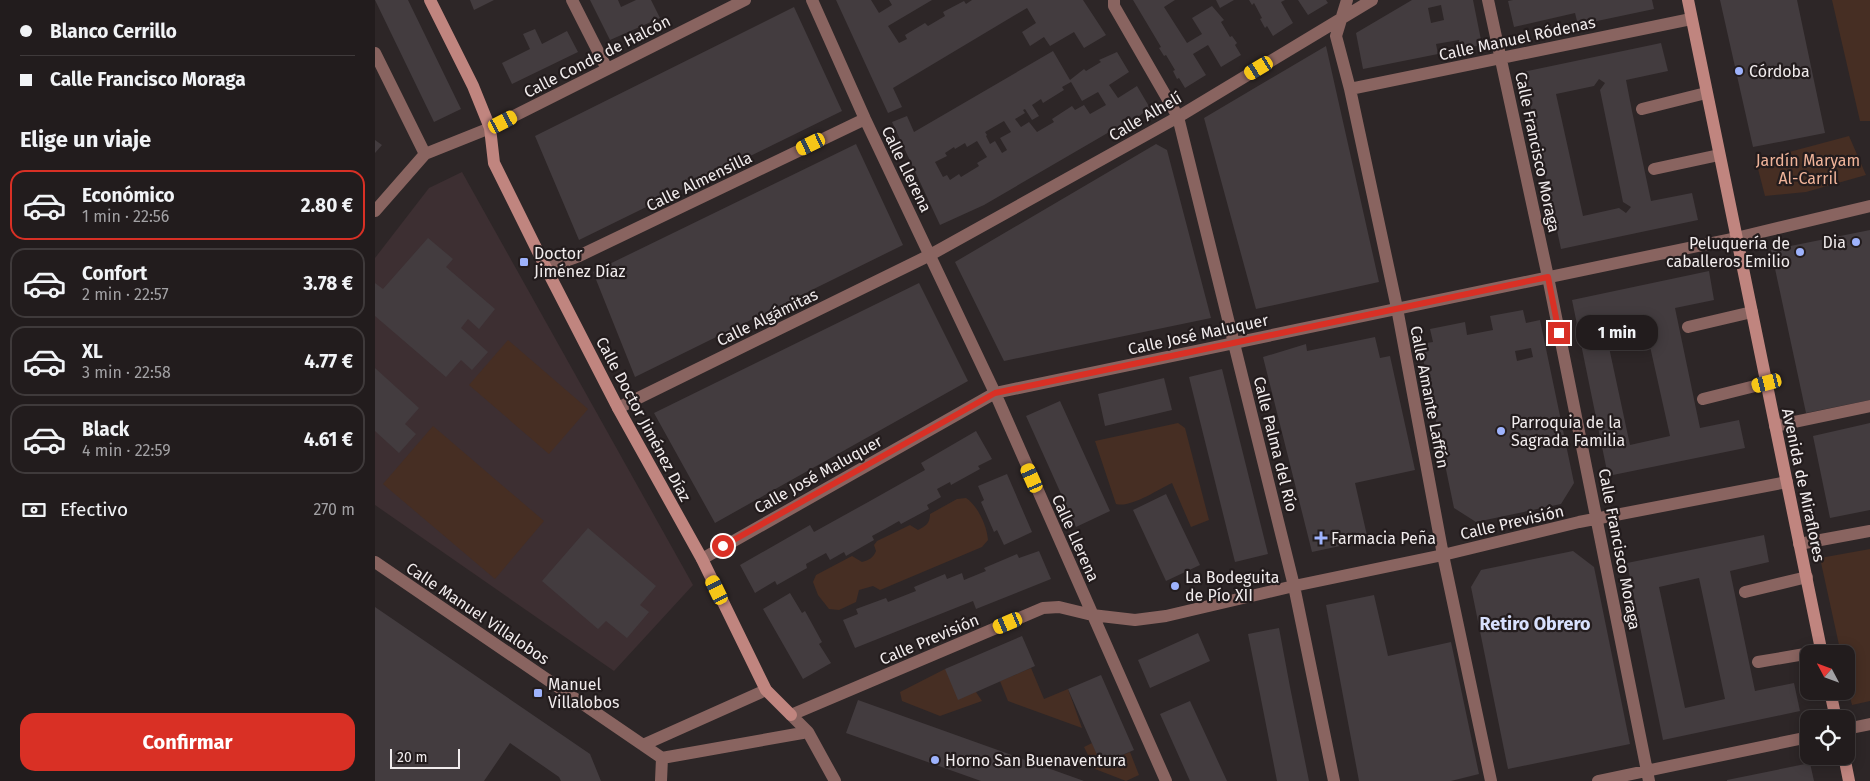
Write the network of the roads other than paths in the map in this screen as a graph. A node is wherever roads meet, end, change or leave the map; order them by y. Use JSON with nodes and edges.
{"nodes":[{"id":1,"x":430,"y":0,"type":"edge"},
{"id":2,"x":572,"y":0,"type":"edge"},
{"id":3,"x":745,"y":0,"type":"edge"},
{"id":4,"x":812,"y":0,"type":"edge"},
{"id":5,"x":1114,"y":0,"type":"edge"},
{"id":6,"x":1347,"y":0,"type":"edge"},
{"id":7,"x":1372,"y":0,"type":"edge"},
{"id":8,"x":1488,"y":0,"type":"edge"},
{"id":9,"x":1687,"y":0,"type":"edge"},
{"id":10,"x":1341,"y":19,"type":"junction"},
{"id":11,"x":1691,"y":19,"type":"junction"},
{"id":12,"x":375,"y":53,"type":"edge"},
{"id":13,"x":1501,"y":58,"type":"junction"},
{"id":14,"x":607,"y":69,"type":"junction"},
{"id":15,"x":1349,"y":90,"type":"junction"},
{"id":16,"x":1706,"y":93,"type":"junction"},
{"id":17,"x":1642,"y":109,"type":"dead end"},
{"id":18,"x":1178,"y":117,"type":"junction"},
{"id":19,"x":865,"y":119,"type":"junction"},
{"id":20,"x":490,"y":128,"type":"junction"},
{"id":21,"x":425,"y":154,"type":"junction"},
{"id":22,"x":1719,"y":155,"type":"junction"},
{"id":23,"x":1654,"y":169,"type":"dead end"},
{"id":24,"x":1870,"y":206,"type":"edge"},
{"id":25,"x":375,"y":211,"type":"edge"},
{"id":26,"x":1736,"y":238,"type":"junction"},
{"id":27,"x":930,"y":255,"type":"junction"},
{"id":28,"x":546,"y":268,"type":"junction"},
{"id":29,"x":1548,"y":277,"type":"junction"},
{"id":30,"x":1397,"y":308,"type":"junction"},
{"id":31,"x":1752,"y":312,"type":"junction"},
{"id":32,"x":1688,"y":327,"type":"dead end"},
{"id":33,"x":1234,"y":342,"type":"junction"},
{"id":34,"x":1767,"y":383,"type":"junction"},
{"id":35,"x":995,"y":393,"type":"junction"},
{"id":36,"x":1703,"y":399,"type":"dead end"},
{"id":37,"x":1870,"y":406,"type":"edge"},
{"id":38,"x":618,"y":408,"type":"junction"},
{"id":39,"x":1775,"y":426,"type":"junction"},
{"id":40,"x":1787,"y":482,"type":"junction"},
{"id":41,"x":1598,"y":519,"type":"junction"},
{"id":42,"x":1870,"y":531,"type":"edge"},
{"id":43,"x":1799,"y":544,"type":"junction"},
{"id":44,"x":1443,"y":555,"type":"junction"},
{"id":45,"x":702,"y":558,"type":"junction"},
{"id":46,"x":375,"y":562,"type":"edge"},
{"id":47,"x":1807,"y":577,"type":"junction"},
{"id":48,"x":1294,"y":586,"type":"junction"},
{"id":49,"x":1745,"y":592,"type":"dead end"},
{"id":50,"x":1092,"y":615,"type":"junction"},
{"id":51,"x":1821,"y":645,"type":"edge"},
{"id":52,"x":1800,"y":655,"type":"edge"},
{"id":53,"x":1758,"y":662,"type":"dead end"},
{"id":54,"x":766,"y":690,"type":"junction"},
{"id":55,"x":791,"y":715,"type":"junction"},
{"id":56,"x":1870,"y":724,"type":"edge"},
{"id":57,"x":1855,"y":727,"type":"edge"},
{"id":58,"x":808,"y":732,"type":"junction"},
{"id":59,"x":1800,"y":739,"type":"edge"},
{"id":60,"x":643,"y":745,"type":"junction"},
{"id":61,"x":662,"y":758,"type":"junction"},
{"id":62,"x":1845,"y":765,"type":"edge"},
{"id":63,"x":1648,"y":776,"type":"edge"},
{"id":64,"x":661,"y":781,"type":"edge"},
{"id":65,"x":835,"y":781,"type":"edge"},
{"id":66,"x":1166,"y":781,"type":"edge"},
{"id":67,"x":1334,"y":781,"type":"edge"},
{"id":68,"x":1491,"y":781,"type":"edge"},
{"id":69,"x":1598,"y":781,"type":"edge"},
{"id":70,"x":1849,"y":781,"type":"edge"}],
"edges":[{"from":1,"to":20,"type":"street","name":"Calle Doctor Jiménez Díaz"},
{"from":2,"to":14,"type":"street"},
{"from":3,"to":14,"type":"street","name":"Calle Conde de Halcón"},
{"from":4,"to":19,"type":"street","name":"Calle Llerena"},
{"from":5,"to":18,"type":"street","name":"Calle Palma del Río"},
{"from":6,"to":10,"type":"street","name":"Calle Amante Laffón"},
{"from":7,"to":10,"type":"street","name":"Calle Alhelí"},
{"from":8,"to":13,"type":"street","name":"Calle Francisco Moraga"},
{"from":9,"to":11,"type":"street","name":"Avenida de Miraflores"},
{"from":10,"to":15,"type":"street","name":"Calle Amante Laffón"},
{"from":10,"to":18,"type":"street","name":"Calle Alhelí"},
{"from":11,"to":13,"type":"street","name":"Calle Manuel Ródenas"},
{"from":11,"to":16,"type":"street","name":"Avenida de Miraflores"},
{"from":12,"to":21,"type":"street"},
{"from":13,"to":15,"type":"street","name":"Calle Manuel Ródenas"},
{"from":13,"to":29,"type":"street","name":"Calle Francisco Moraga"},
{"from":14,"to":20,"type":"street","name":"Calle Conde de Halcón"},
{"from":15,"to":30,"type":"street","name":"Calle Amante Laffón"},
{"from":16,"to":17,"type":"street"},
{"from":16,"to":22,"type":"street","name":"Avenida de Miraflores"},
{"from":18,"to":27,"type":"street","name":"Calle Alhelí"},
{"from":18,"to":33,"type":"street","name":"Calle Palma del Río"},
{"from":19,"to":27,"type":"street","name":"Calle Llerena"},
{"from":19,"to":28,"type":"street","name":"Calle Almensilla"},
{"from":20,"to":21,"type":"street","name":"Calle Conde de Halcón"},
{"from":20,"to":28,"type":"street","name":"Calle Doctor Jiménez Díaz"},
{"from":21,"to":25,"type":"street"},
{"from":22,"to":23,"type":"street"},
{"from":22,"to":26,"type":"street","name":"Avenida de Miraflores"},
{"from":24,"to":26,"type":"street","name":"Calle José Maluquer"},
{"from":26,"to":29,"type":"street","name":"Calle José Maluquer"},
{"from":26,"to":31,"type":"street","name":"Avenida de Miraflores"},
{"from":27,"to":35,"type":"street","name":"Calle Llerena"},
{"from":27,"to":38,"type":"street","name":"Calle Algámitas"},
{"from":28,"to":38,"type":"street","name":"Calle Doctor Jiménez Díaz"},
{"from":29,"to":30,"type":"street","name":"Calle José Maluquer"},
{"from":29,"to":41,"type":"street","name":"Calle Francisco Moraga"},
{"from":30,"to":33,"type":"street","name":"Calle José Maluquer"},
{"from":30,"to":44,"type":"street","name":"Calle Amante Laffón"},
{"from":31,"to":32,"type":"street"},
{"from":31,"to":34,"type":"street","name":"Avenida de Miraflores"},
{"from":33,"to":35,"type":"street","name":"Calle José Maluquer"},
{"from":33,"to":48,"type":"street","name":"Calle Palma del Río"},
{"from":34,"to":36,"type":"street"},
{"from":34,"to":39,"type":"street","name":"Avenida de Miraflores"},
{"from":35,"to":45,"type":"street","name":"Calle José Maluquer"},
{"from":35,"to":50,"type":"street","name":"Calle Llerena"},
{"from":37,"to":39,"type":"street"},
{"from":38,"to":45,"type":"street","name":"Calle Doctor Jiménez Díaz"},
{"from":39,"to":40,"type":"street","name":"Avenida de Miraflores"},
{"from":40,"to":41,"type":"street","name":"Calle Previsión"},
{"from":40,"to":43,"type":"street","name":"Avenida de Miraflores"},
{"from":41,"to":44,"type":"street","name":"Calle Previsión"},
{"from":41,"to":63,"type":"street","name":"Calle Francisco Moraga"},
{"from":42,"to":43,"type":"street"},
{"from":43,"to":47,"type":"street","name":"Avenida de Miraflores"},
{"from":44,"to":48,"type":"street","name":"Calle Previsión"},
{"from":44,"to":68,"type":"street","name":"Calle Amante Laffón"},
{"from":45,"to":54,"type":"street","name":"Calle Doctor Jiménez Díaz"},
{"from":46,"to":60,"type":"street","name":"Calle Manuel Villalobos"},
{"from":47,"to":49,"type":"street"},
{"from":47,"to":51,"type":"street","name":"Avenida de Miraflores"},
{"from":48,"to":50,"type":"street","name":"Calle Previsión"},
{"from":48,"to":67,"type":"street","name":"Calle Palma del Río"},
{"from":50,"to":55,"type":"street","name":"Calle Previsión"},
{"from":50,"to":66,"type":"street","name":"Calle Llerena"},
{"from":52,"to":53,"type":"street"},
{"from":54,"to":55,"type":"street","name":"Calle Doctor Jiménez Díaz"},
{"from":54,"to":60,"type":"street"},
{"from":55,"to":58,"type":"street"},
{"from":56,"to":57,"type":"street"},
{"from":58,"to":61,"type":"street"},
{"from":58,"to":65,"type":"street"},
{"from":59,"to":63,"type":"street"},
{"from":60,"to":61,"type":"street","name":"Calle Manuel Villalobos"},
{"from":61,"to":64,"type":"street"},
{"from":62,"to":70,"type":"street"},
{"from":63,"to":69,"type":"street"}]}
